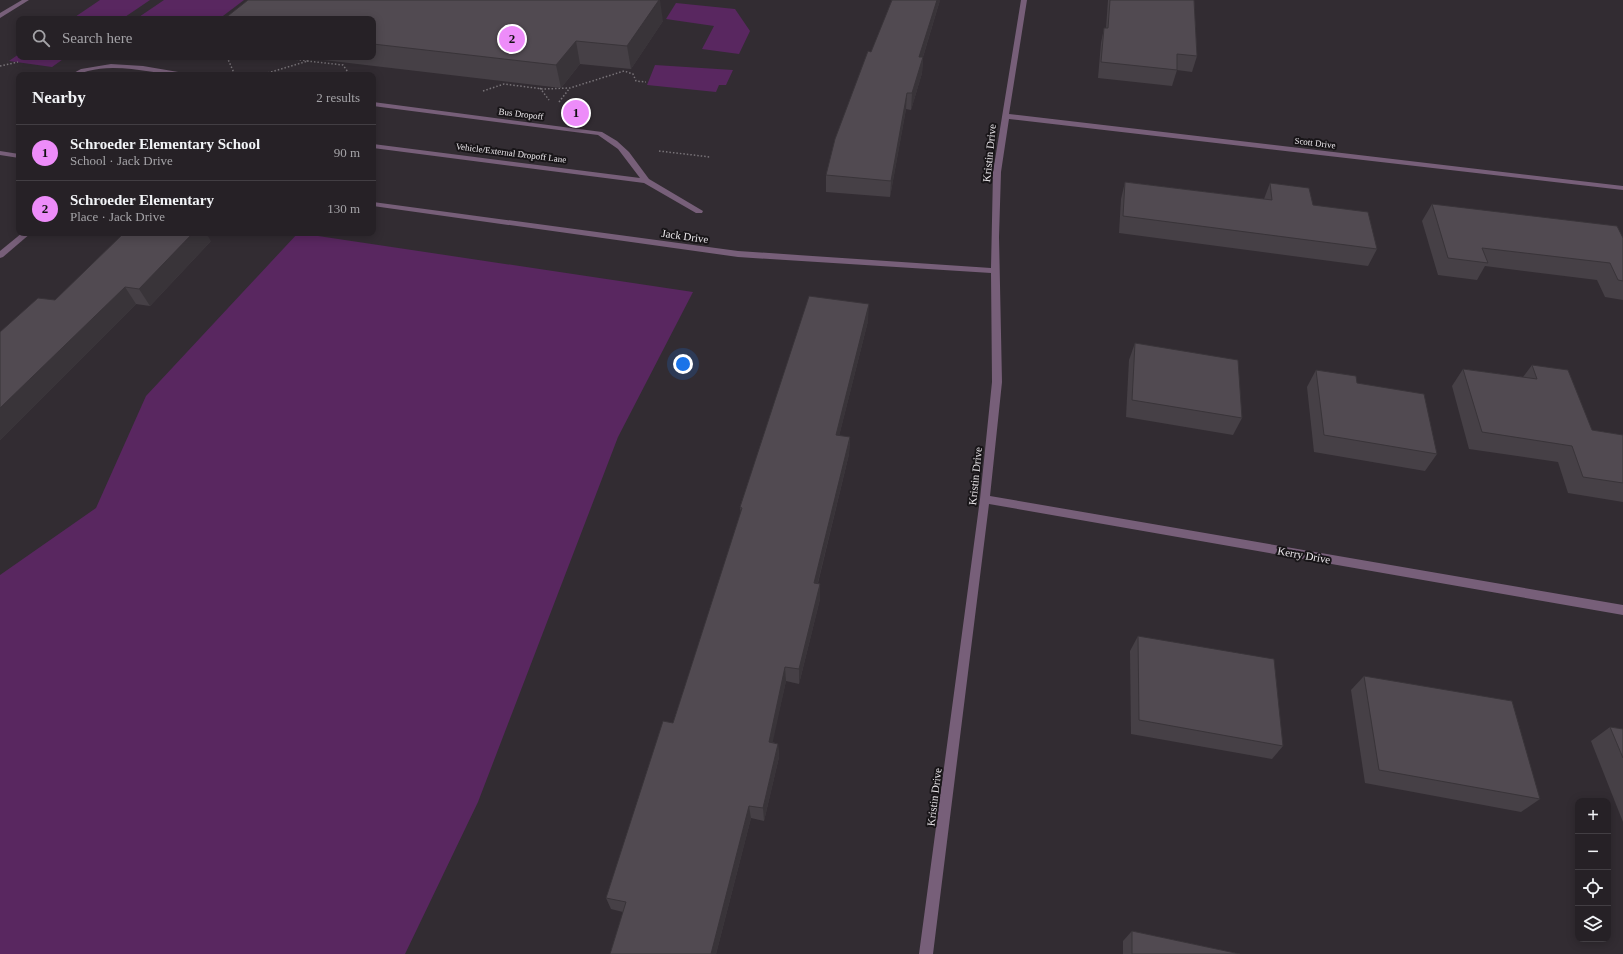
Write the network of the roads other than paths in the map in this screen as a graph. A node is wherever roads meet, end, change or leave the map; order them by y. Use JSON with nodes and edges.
{"nodes":[{"id":1,"x":26,"y":0,"type":"edge"},
{"id":2,"x":1024,"y":0,"type":"edge"},
{"id":3,"x":0,"y":16,"type":"edge"},
{"id":4,"x":80,"y":72,"type":"edge"},
{"id":5,"x":160,"y":72,"type":"edge"},
{"id":6,"x":376,"y":104,"type":"edge"},
{"id":7,"x":1005,"y":116,"type":"junction"},
{"id":8,"x":376,"y":146,"type":"edge"},
{"id":9,"x":0,"y":153,"type":"edge"},
{"id":10,"x":16,"y":156,"type":"edge"},
{"id":11,"x":646,"y":181,"type":"junction"},
{"id":12,"x":1623,"y":188,"type":"edge"},
{"id":13,"x":376,"y":204,"type":"edge"},
{"id":14,"x":699,"y":210,"type":"dead end"},
{"id":15,"x":23,"y":236,"type":"edge"},
{"id":16,"x":0,"y":255,"type":"edge"},
{"id":17,"x":995,"y":271,"type":"junction"},
{"id":18,"x":985,"y":499,"type":"junction"},
{"id":19,"x":1623,"y":610,"type":"edge"},
{"id":20,"x":926,"y":954,"type":"edge"}],
"edges":[{"from":1,"to":3,"type":"street"},
{"from":2,"to":7,"type":"street","name":"Kristin Drive"},
{"from":4,"to":5,"type":"street"},
{"from":6,"to":11,"type":"street","name":"Bus Dropoff"},
{"from":7,"to":12,"type":"street","name":"Scott Drive"},
{"from":7,"to":17,"type":"street","name":"Kristin Drive"},
{"from":8,"to":11,"type":"street","name":"Vehicle/External Dropoff Lane"},
{"from":9,"to":10,"type":"street"},
{"from":11,"to":14,"type":"street"},
{"from":13,"to":17,"type":"street","name":"Jack Drive"},
{"from":15,"to":16,"type":"street"},
{"from":17,"to":18,"type":"street","name":"Kristin Drive"},
{"from":18,"to":19,"type":"street","name":"Kerry Drive"},
{"from":18,"to":20,"type":"street","name":"Kristin Drive"}]}
